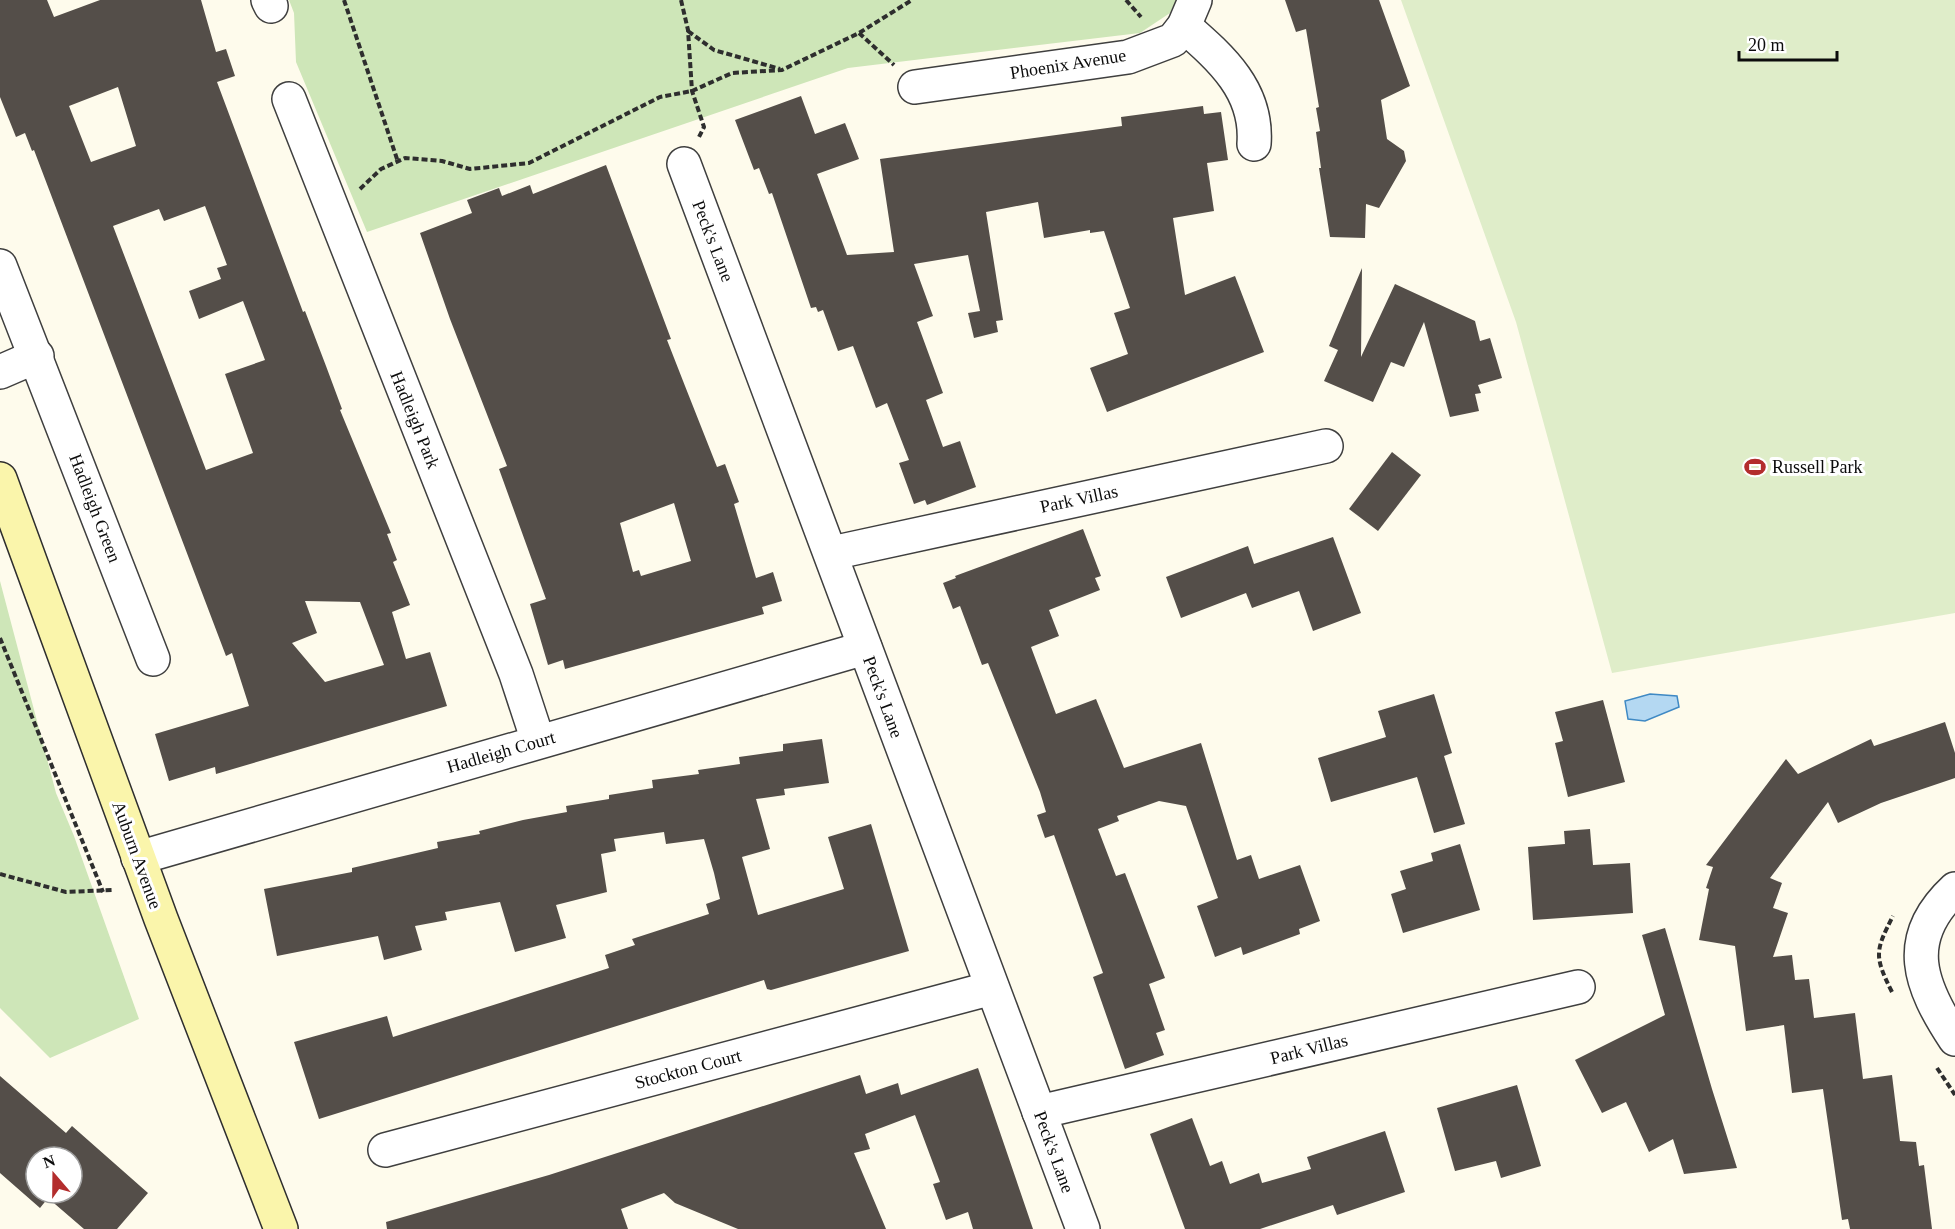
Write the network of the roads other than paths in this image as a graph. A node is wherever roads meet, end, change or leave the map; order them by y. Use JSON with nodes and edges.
{"nodes":[{"id":1,"x":1190,"y":13,"type":"edge"},
{"id":2,"x":906,"y":77,"type":"road end"},
{"id":3,"x":289,"y":99,"type":"dead end"},
{"id":4,"x":1254,"y":144,"type":"dead end"},
{"id":5,"x":684,"y":164,"type":"road end"},
{"id":6,"x":0,"y":266,"type":"edge"},
{"id":7,"x":37,"y":356,"type":"junction"},
{"id":8,"x":0,"y":372,"type":"edge"},
{"id":9,"x":1326,"y":446,"type":"dead end"},
{"id":10,"x":0,"y":479,"type":"edge"},
{"id":11,"x":831,"y":553,"type":"junction"},
{"id":12,"x":865,"y":648,"type":"junction"},
{"id":13,"x":153,"y":659,"type":"dead end"},
{"id":14,"x":538,"y":741,"type":"junction"},
{"id":15,"x":143,"y":870,"type":"junction"},
{"id":16,"x":1955,"y":890,"type":"edge"},
{"id":17,"x":1578,"y":987,"type":"dead end"},
{"id":18,"x":992,"y":988,"type":"junction"},
{"id":19,"x":1955,"y":1039,"type":"edge"},
{"id":20,"x":1039,"y":1112,"type":"junction"},
{"id":21,"x":385,"y":1150,"type":"dead end"},
{"id":22,"x":280,"y":1229,"type":"edge"},
{"id":23,"x":1083,"y":1229,"type":"edge"}],
"edges":[{"from":1,"to":2,"type":"street","name":"Phoenix Avenue"},
{"from":1,"to":4,"type":"street"},
{"from":3,"to":14,"type":"street","name":"Hadleigh Park"},
{"from":5,"to":11,"type":"street","name":"Peck's Lane"},
{"from":6,"to":7,"type":"street","name":"Hadleigh Green"},
{"from":7,"to":8,"type":"street"},
{"from":7,"to":13,"type":"street","name":"Hadleigh Green"},
{"from":9,"to":11,"type":"street","name":"Park Villas"},
{"from":10,"to":15,"type":"street","name":"Auburn Avenue"},
{"from":11,"to":12,"type":"street","name":"Peck's Lane"},
{"from":12,"to":14,"type":"street","name":"Hadleigh Court"},
{"from":12,"to":18,"type":"street","name":"Peck's Lane"},
{"from":14,"to":15,"type":"street","name":"Hadleigh Court"},
{"from":15,"to":22,"type":"street","name":"Auburn Avenue"},
{"from":16,"to":19,"type":"street"},
{"from":17,"to":20,"type":"street","name":"Park Villas"},
{"from":18,"to":20,"type":"street","name":"Peck's Lane"},
{"from":18,"to":21,"type":"street","name":"Stockton Court"},
{"from":20,"to":23,"type":"street","name":"Peck's Lane"}]}
